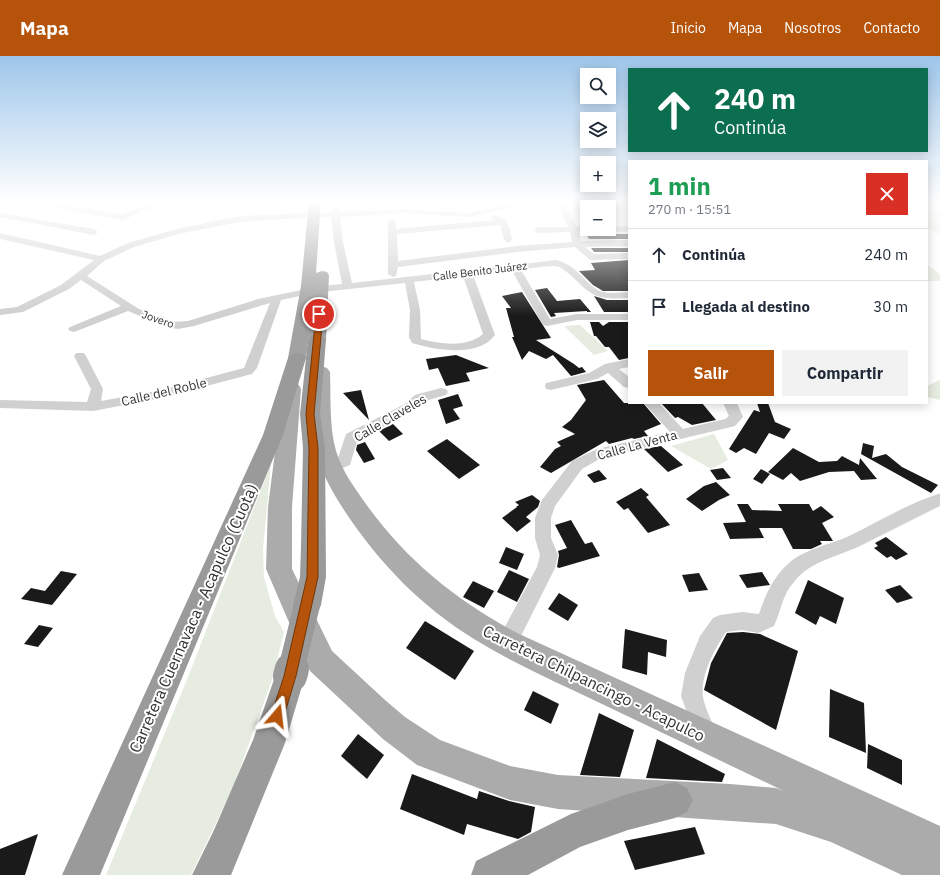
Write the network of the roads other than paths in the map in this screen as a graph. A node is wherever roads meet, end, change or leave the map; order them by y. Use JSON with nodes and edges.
{"nodes":[{"id":1,"x":14,"y":239,"type":"edge"},
{"id":2,"x":151,"y":239,"type":"edge"},
{"id":3,"x":318,"y":239,"type":"edge"},
{"id":4,"x":324,"y":239,"type":"edge"},
{"id":5,"x":336,"y":239,"type":"edge"},
{"id":6,"x":393,"y":239,"type":"edge"},
{"id":7,"x":576,"y":239,"type":"edge"},
{"id":8,"x":628,"y":243,"type":"edge"},
{"id":9,"x":577,"y":244,"type":"junction"},
{"id":10,"x":628,"y":256,"type":"edge"},
{"id":11,"x":101,"y":259,"type":"junction"},
{"id":12,"x":392,"y":265,"type":"junction"},
{"id":13,"x":515,"y":267,"type":"junction"},
{"id":14,"x":467,"y":273,"type":"junction"},
{"id":15,"x":81,"y":276,"type":"junction"},
{"id":16,"x":409,"y":280,"type":"junction"},
{"id":17,"x":394,"y":281,"type":"junction"},
{"id":18,"x":348,"y":286,"type":"junction"},
{"id":19,"x":321,"y":289,"type":"junction"},
{"id":20,"x":306,"y":292,"type":"junction"},
{"id":21,"x":628,"y":295,"type":"edge"},
{"id":22,"x":277,"y":298,"type":"junction"},
{"id":23,"x":128,"y":307,"type":"junction"},
{"id":24,"x":0,"y":312,"type":"edge"},
{"id":25,"x":628,"y":317,"type":"edge"},
{"id":26,"x":74,"y":329,"type":"dead end"},
{"id":27,"x":307,"y":349,"type":"junction"},
{"id":28,"x":80,"y":356,"type":"dead end"},
{"id":29,"x":628,"y":364,"type":"edge"},
{"id":30,"x":609,"y":367,"type":"junction"},
{"id":31,"x":628,"y":383,"type":"edge"},
{"id":32,"x":551,"y":386,"type":"dead end"},
{"id":33,"x":441,"y":392,"type":"dead end"},
{"id":34,"x":0,"y":404,"type":"edge"},
{"id":35,"x":652,"y":404,"type":"edge"},
{"id":36,"x":730,"y":404,"type":"edge"},
{"id":37,"x":93,"y":407,"type":"junction"},
{"id":38,"x":680,"y":434,"type":"junction"},
{"id":39,"x":331,"y":467,"type":"junction"},
{"id":40,"x":938,"y":500,"type":"dead end"},
{"id":41,"x":508,"y":643,"type":"junction"},
{"id":42,"x":708,"y":738,"type":"junction"},
{"id":43,"x":675,"y":800,"type":"junction"},
{"id":44,"x":940,"y":845,"type":"edge"},
{"id":45,"x":940,"y":872,"type":"edge"},
{"id":46,"x":81,"y":875,"type":"edge"},
{"id":47,"x":211,"y":875,"type":"edge"},
{"id":48,"x":490,"y":875,"type":"edge"}],
"edges":[{"from":1,"to":11,"type":"street"},
{"from":2,"to":11,"type":"street"},
{"from":3,"to":20,"type":"highway"},
{"from":4,"to":19,"type":"highway"},
{"from":5,"to":18,"type":"street"},
{"from":6,"to":12,"type":"street"},
{"from":7,"to":9,"type":"street"},
{"from":8,"to":9,"type":"street"},
{"from":9,"to":10,"type":"street"},
{"from":9,"to":12,"type":"street"},
{"from":11,"to":15,"type":"street"},
{"from":12,"to":17,"type":"street"},
{"from":13,"to":14,"type":"street","name":"Calle Benito Juárez"},
{"from":13,"to":21,"type":"street","name":"Calle Benito Juárez"},
{"from":13,"to":25,"type":"street"},
{"from":14,"to":16,"type":"street","name":"Calle Benito Juárez"},
{"from":14,"to":16,"type":"street"},
{"from":15,"to":23,"type":"street","name":"Jovero"},
{"from":15,"to":24,"type":"street"},
{"from":16,"to":17,"type":"street","name":"Calle Benito Juárez"},
{"from":17,"to":18,"type":"street","name":"Calle Benito Juárez"},
{"from":18,"to":19,"type":"street","name":"Calle Benito Juárez"},
{"from":19,"to":27,"type":"highway"},
{"from":20,"to":22,"type":"street","name":"Jovero"},
{"from":20,"to":27,"type":"highway"},
{"from":22,"to":23,"type":"street","name":"Jovero"},
{"from":22,"to":37,"type":"street","name":"Calle del Roble"},
{"from":23,"to":26,"type":"street"},
{"from":27,"to":39,"type":"main road","name":"Carretera Chilpancingo - Acapulco"},
{"from":27,"to":43,"type":"main road"},
{"from":27,"to":46,"type":"highway","name":"Carretera Cuernavaca - Acapulco (Cuota)"},
{"from":27,"to":47,"type":"highway","bridge":true},
{"from":28,"to":37,"type":"street"},
{"from":29,"to":30,"type":"street"},
{"from":30,"to":31,"type":"street"},
{"from":30,"to":32,"type":"street"},
{"from":33,"to":39,"type":"street","name":"Calle Claveles"},
{"from":34,"to":37,"type":"street","name":"Calle del Roble"},
{"from":35,"to":38,"type":"street"},
{"from":36,"to":38,"type":"street","name":"Calle La Venta"},
{"from":38,"to":41,"type":"street","name":"Calle La Venta"},
{"from":39,"to":41,"type":"main road","name":"Carretera Chilpancingo - Acapulco"},
{"from":40,"to":42,"type":"street"},
{"from":41,"to":42,"type":"main road","name":"Carretera Chilpancingo - Acapulco"},
{"from":42,"to":44,"type":"main road","name":"Carretera Chilpancingo - Acapulco"},
{"from":43,"to":45,"type":"main road"},
{"from":43,"to":48,"type":"highway"}]}
